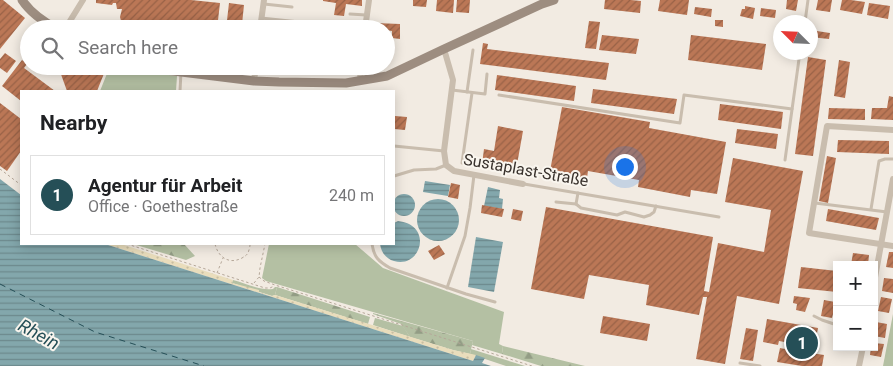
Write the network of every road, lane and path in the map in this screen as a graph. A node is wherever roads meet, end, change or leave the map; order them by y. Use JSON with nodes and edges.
{"nodes":[{"id":1,"x":22,"y":0,"type":"edge"},
{"id":2,"x":83,"y":0,"type":"edge"},
{"id":3,"x":369,"y":0,"type":"edge"},
{"id":4,"x":554,"y":0,"type":"edge"},
{"id":5,"x":808,"y":0,"type":"edge"},
{"id":6,"x":263,"y":2,"type":"edge"},
{"id":7,"x":542,"y":2,"type":"edge"},
{"id":8,"x":292,"y":7,"type":"dead end"},
{"id":9,"x":350,"y":14,"type":"dead end"},
{"id":10,"x":367,"y":15,"type":"junction"},
{"id":11,"x":806,"y":15,"type":"edge"},
{"id":12,"x":261,"y":18,"type":"joint"},
{"id":13,"x":44,"y":20,"type":"edge"},
{"id":14,"x":71,"y":20,"type":"edge"},
{"id":15,"x":280,"y":20,"type":"edge"},
{"id":16,"x":366,"y":20,"type":"edge"},
{"id":17,"x":444,"y":49,"type":"junction"},
{"id":18,"x":473,"y":50,"type":"dead end"},
{"id":19,"x":799,"y":60,"type":"edge"},
{"id":20,"x":395,"y":72,"type":"edge"},
{"id":21,"x":487,"y":74,"type":"dead end"},
{"id":22,"x":181,"y":75,"type":"edge"},
{"id":23,"x":197,"y":75,"type":"edge"},
{"id":24,"x":255,"y":75,"type":"edge"},
{"id":25,"x":360,"y":75,"type":"edge"},
{"id":26,"x":389,"y":75,"type":"edge"},
{"id":27,"x":360,"y":80,"type":"junction"},
{"id":28,"x":254,"y":81,"type":"junction"},
{"id":29,"x":180,"y":90,"type":"edge"},
{"id":30,"x":452,"y":90,"type":"junction"},
{"id":31,"x":469,"y":92,"type":"junction"},
{"id":32,"x":499,"y":96,"type":"dead end"},
{"id":33,"x":792,"y":109,"type":"junction"},
{"id":34,"x":893,"y":130,"type":"edge"},
{"id":35,"x":395,"y":146,"type":"edge"},
{"id":36,"x":444,"y":152,"type":"junction"},
{"id":37,"x":893,"y":159,"type":"edge"},
{"id":38,"x":785,"y":160,"type":"dead end"},
{"id":39,"x":462,"y":163,"type":"dead end"},
{"id":40,"x":446,"y":165,"type":"junction"},
{"id":41,"x":0,"y":169,"type":"edge"},
{"id":42,"x":474,"y":175,"type":"junction"},
{"id":43,"x":395,"y":176,"type":"edge"},
{"id":44,"x":893,"y":179,"type":"edge"},
{"id":45,"x":20,"y":184,"type":"edge"},
{"id":46,"x":523,"y":184,"type":"joint"},
{"id":47,"x":578,"y":193,"type":"junction"},
{"id":48,"x":556,"y":202,"type":"dead end"},
{"id":49,"x":815,"y":203,"type":"junction"},
{"id":50,"x":576,"y":204,"type":"junction"},
{"id":51,"x":656,"y":206,"type":"junction"},
{"id":52,"x":871,"y":209,"type":"junction"},
{"id":53,"x":887,"y":212,"type":"junction"},
{"id":54,"x":720,"y":217,"type":"dead end"},
{"id":55,"x":130,"y":245,"type":"edge"},
{"id":56,"x":215,"y":245,"type":"edge"},
{"id":57,"x":250,"y":245,"type":"edge"},
{"id":58,"x":265,"y":245,"type":"edge"},
{"id":59,"x":372,"y":245,"type":"edge"},
{"id":60,"x":881,"y":245,"type":"junction"},
{"id":61,"x":893,"y":246,"type":"edge"},
{"id":62,"x":223,"y":258,"type":"junction"},
{"id":63,"x":878,"y":261,"type":"edge"},
{"id":64,"x":218,"y":273,"type":"junction"},
{"id":65,"x":259,"y":277,"type":"junction"},
{"id":66,"x":253,"y":284,"type":"junction"},
{"id":67,"x":274,"y":285,"type":"junction"},
{"id":68,"x":447,"y":288,"type":"junction"},
{"id":69,"x":495,"y":302,"type":"dead end"},
{"id":70,"x":373,"y":316,"type":"junction"},
{"id":71,"x":814,"y":316,"type":"dead end"},
{"id":72,"x":372,"y":320,"type":"dead end"},
{"id":73,"x":833,"y":324,"type":"edge"},
{"id":74,"x":862,"y":351,"type":"edge"},
{"id":75,"x":498,"y":355,"type":"junction"},
{"id":76,"x":496,"y":360,"type":"dead end"},
{"id":77,"x":740,"y":363,"type":"dead end"},
{"id":78,"x":532,"y":366,"type":"edge"},
{"id":79,"x":760,"y":366,"type":"edge"},
{"id":80,"x":859,"y":366,"type":"edge"}],
"edges":[{"from":1,"to":13,"type":"street"},
{"from":2,"to":14,"type":"street"},
{"from":3,"to":10,"type":"street"},
{"from":4,"to":7,"type":"street"},
{"from":5,"to":11,"type":"lane"},
{"from":6,"to":8,"type":"lane"},
{"from":6,"to":12,"type":"street"},
{"from":7,"to":17,"type":"street"},
{"from":9,"to":10,"type":"lane"},
{"from":10,"to":16,"type":"street"},
{"from":12,"to":15,"type":"lane"},
{"from":17,"to":20,"type":"street"},
{"from":17,"to":30,"type":"street","name":"Sustaplast-Straße"},
{"from":18,"to":31,"type":"lane"},
{"from":19,"to":33,"type":"lane"},
{"from":21,"to":31,"type":"lane"},
{"from":22,"to":29,"type":"lane"},
{"from":23,"to":28,"type":"street"},
{"from":24,"to":28,"type":"street"},
{"from":25,"to":27,"type":"street"},
{"from":26,"to":27,"type":"street"},
{"from":27,"to":28,"type":"street"},
{"from":30,"to":31,"type":"lane"},
{"from":30,"to":36,"type":"street","name":"Sustaplast-Straße"},
{"from":31,"to":39,"type":"lane"},
{"from":32,"to":33,"type":"lane"},
{"from":33,"to":38,"type":"lane"},
{"from":34,"to":49,"type":"street"},
{"from":35,"to":36,"type":"lane"},
{"from":36,"to":40,"type":"street","name":"Sustaplast-Straße"},
{"from":37,"to":52,"type":"lane"},
{"from":40,"to":42,"type":"street","name":"Sustaplast-Straße"},
{"from":40,"to":43,"type":"lane"},
{"from":41,"to":45,"type":"path"},
{"from":42,"to":46,"type":"street","name":"Sustaplast-Straße"},
{"from":42,"to":68,"type":"lane"},
{"from":44,"to":53,"type":"street"},
{"from":46,"to":47,"type":"lane","name":"Sustaplast-Straße"},
{"from":47,"to":50,"type":"lane"},
{"from":47,"to":51,"type":"lane","name":"Sustaplast-Straße"},
{"from":48,"to":50,"type":"lane"},
{"from":49,"to":52,"type":"lane"},
{"from":49,"to":60,"type":"street"},
{"from":50,"to":51,"type":"lane"},
{"from":51,"to":54,"type":"lane","name":"Sustaplast-Straße"},
{"from":52,"to":53,"type":"lane"},
{"from":53,"to":60,"type":"street"},
{"from":55,"to":64,"type":"path"},
{"from":56,"to":62,"type":"path"},
{"from":57,"to":62,"type":"path"},
{"from":58,"to":65,"type":"path"},
{"from":59,"to":68,"type":"lane"},
{"from":60,"to":61,"type":"street"},
{"from":60,"to":63,"type":"street"},
{"from":62,"to":64,"type":"path"},
{"from":64,"to":66,"type":"path"},
{"from":65,"to":66,"type":"path"},
{"from":65,"to":67,"type":"path"},
{"from":66,"to":67,"type":"path"},
{"from":67,"to":70,"type":"path"},
{"from":68,"to":69,"type":"lane"},
{"from":70,"to":72,"type":"path"},
{"from":70,"to":75,"type":"path"},
{"from":71,"to":73,"type":"lane"},
{"from":74,"to":80,"type":"street"},
{"from":75,"to":76,"type":"path"},
{"from":75,"to":78,"type":"path"},
{"from":77,"to":79,"type":"lane"}]}
